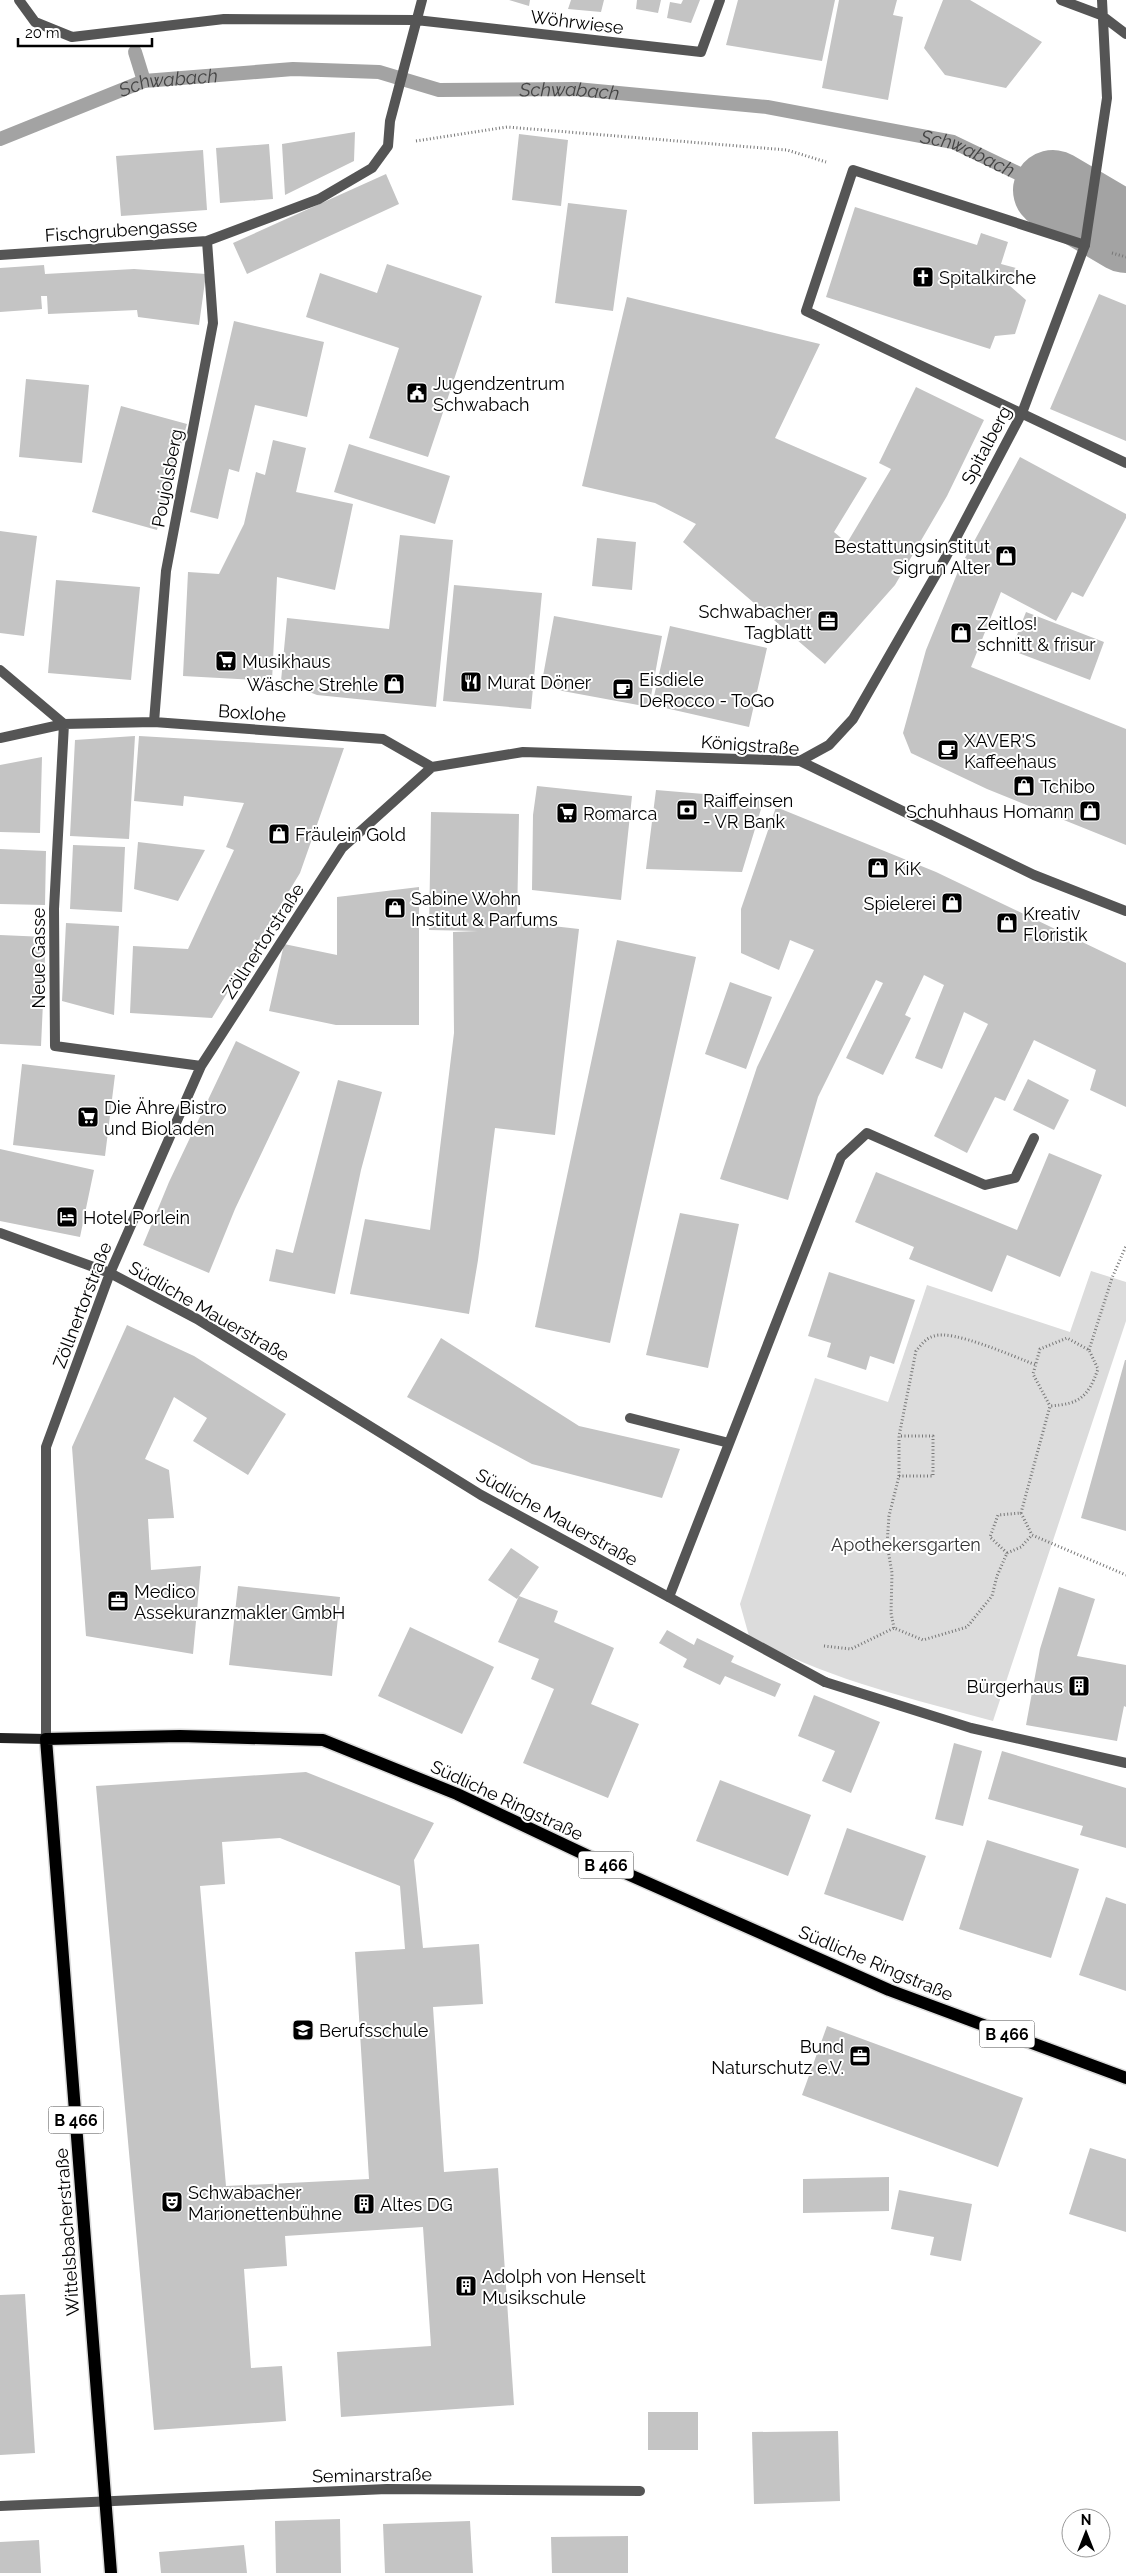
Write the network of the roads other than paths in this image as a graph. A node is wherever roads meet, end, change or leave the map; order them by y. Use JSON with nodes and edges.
{"nodes":[{"id":1,"x":19,"y":0,"type":"edge"},
{"id":2,"x":422,"y":0,"type":"edge"},
{"id":3,"x":720,"y":0,"type":"edge"},
{"id":4,"x":1060,"y":0,"type":"edge"},
{"id":5,"x":1102,"y":0,"type":"edge"},
{"id":6,"x":1101,"y":14,"type":"junction"},
{"id":7,"x":416,"y":20,"type":"junction"},
{"id":8,"x":1126,"y":34,"type":"edge"},
{"id":9,"x":207,"y":241,"type":"junction"},
{"id":10,"x":1085,"y":245,"type":"junction"},
{"id":11,"x":0,"y":255,"type":"edge"},
{"id":12,"x":1022,"y":413,"type":"junction"},
{"id":13,"x":1126,"y":463,"type":"edge"},
{"id":14,"x":0,"y":670,"type":"edge"},
{"id":15,"x":154,"y":722,"type":"junction"},
{"id":16,"x":64,"y":724,"type":"junction"},
{"id":17,"x":0,"y":738,"type":"edge"},
{"id":18,"x":800,"y":761,"type":"junction"},
{"id":19,"x":432,"y":767,"type":"junction"},
{"id":20,"x":1126,"y":911,"type":"edge"},
{"id":21,"x":201,"y":1066,"type":"junction"},
{"id":22,"x":1034,"y":1138,"type":"dead end"},
{"id":23,"x":0,"y":1233,"type":"edge"},
{"id":24,"x":110,"y":1273,"type":"junction"},
{"id":25,"x":630,"y":1418,"type":"dead end"},
{"id":26,"x":729,"y":1444,"type":"junction"},
{"id":27,"x":669,"y":1597,"type":"junction"},
{"id":28,"x":0,"y":1738,"type":"edge"},
{"id":29,"x":46,"y":1739,"type":"junction"},
{"id":30,"x":1126,"y":1763,"type":"edge"},
{"id":31,"x":1126,"y":2078,"type":"edge"},
{"id":32,"x":640,"y":2491,"type":"dead end"},
{"id":33,"x":106,"y":2502,"type":"junction"},
{"id":34,"x":0,"y":2506,"type":"edge"},
{"id":35,"x":111,"y":2573,"type":"edge"}],
"edges":[{"from":1,"to":7,"type":"street","name":"Wöhrwiese"},
{"from":2,"to":7,"type":"street"},
{"from":3,"to":7,"type":"street","name":"Wöhrwiese"},
{"from":4,"to":6,"type":"street"},
{"from":5,"to":6,"type":"street","name":"Spitalberg"},
{"from":6,"to":8,"type":"street"},
{"from":6,"to":10,"type":"street","name":"Spitalberg"},
{"from":7,"to":9,"type":"street","name":"Fischgrubengasse"},
{"from":9,"to":11,"type":"street","name":"Fischgrubengasse"},
{"from":9,"to":15,"type":"street","name":"Poujolsberg"},
{"from":10,"to":12,"type":"street","name":"Spitalberg"},
{"from":10,"to":12,"type":"street"},
{"from":12,"to":13,"type":"street"},
{"from":12,"to":18,"type":"street","name":"Spitalberg"},
{"from":14,"to":16,"type":"street"},
{"from":15,"to":16,"type":"street","name":"Boxlohe"},
{"from":15,"to":19,"type":"street","name":"Boxlohe"},
{"from":16,"to":17,"type":"street","name":"Boxlohe"},
{"from":16,"to":21,"type":"street","name":"Neue Gasse"},
{"from":18,"to":19,"type":"street","name":"Königstraße"},
{"from":18,"to":20,"type":"street","name":"Königstraße"},
{"from":19,"to":21,"type":"street","name":"Zöllnertorstraße"},
{"from":21,"to":24,"type":"street","name":"Zöllnertorstraße"},
{"from":22,"to":26,"type":"street"},
{"from":23,"to":24,"type":"street","name":"Südliche Mauerstraße"},
{"from":24,"to":27,"type":"street","name":"Südliche Mauerstraße"},
{"from":24,"to":29,"type":"street","name":"Zöllnertorstraße"},
{"from":25,"to":26,"type":"street"},
{"from":26,"to":27,"type":"street"},
{"from":27,"to":30,"type":"street","name":"Südliche Mauerstraße"},
{"from":28,"to":29,"type":"main road"},
{"from":29,"to":31,"type":"main road","name":"Südliche Ringstraße","number":"B 466"},
{"from":29,"to":33,"type":"main road","name":"Wittelsbacherstraße","number":"B 466"},
{"from":32,"to":33,"type":"street","name":"Seminarstraße"},
{"from":33,"to":34,"type":"street","name":"Seminarstraße"},
{"from":33,"to":35,"type":"main road","name":"Wittelsbacherstraße","number":"B 466"}]}
